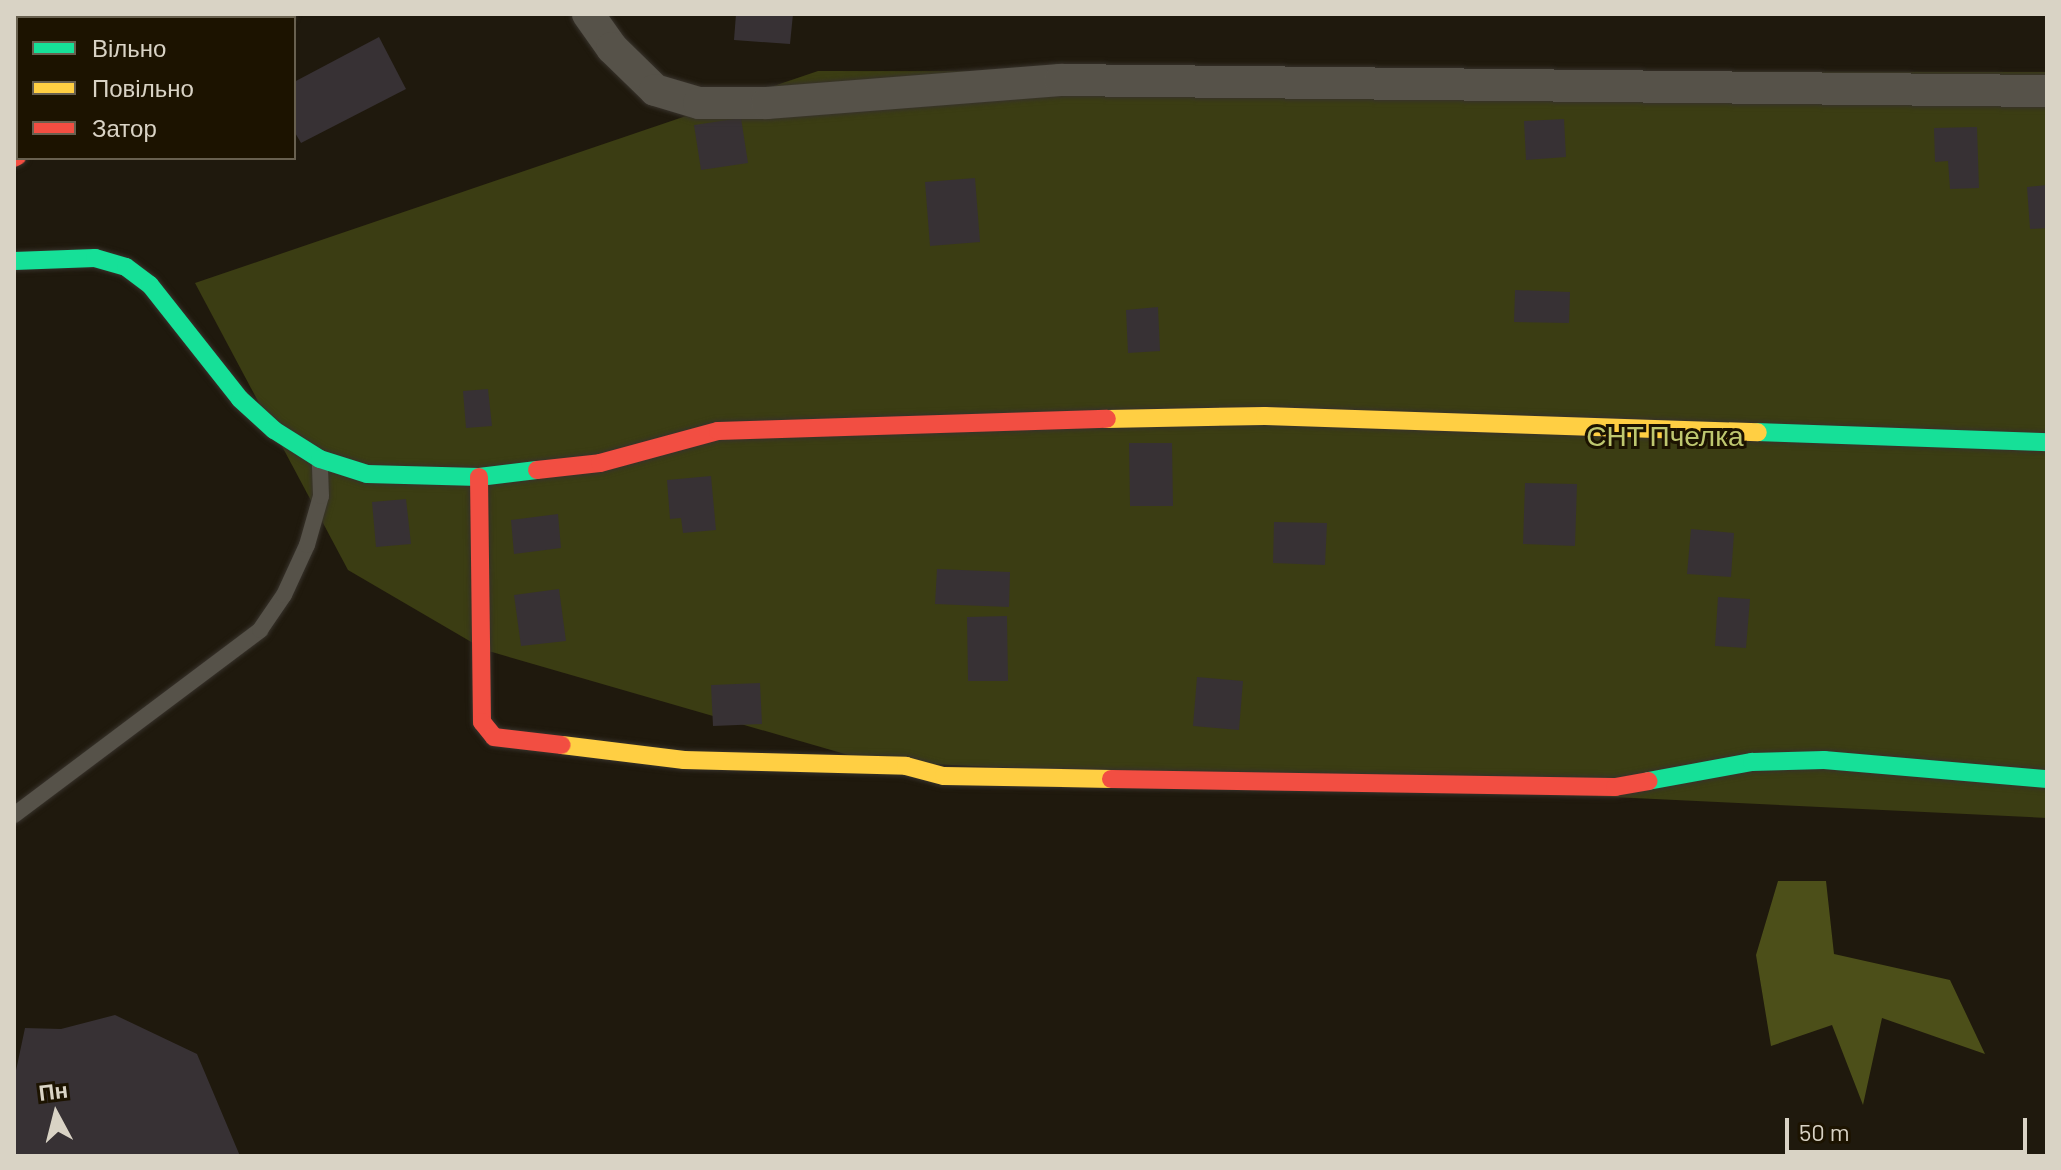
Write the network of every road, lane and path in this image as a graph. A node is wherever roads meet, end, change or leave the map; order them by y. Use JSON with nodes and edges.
{"nodes":[{"id":1,"x":588,"y":14,"type":"edge"},
{"id":2,"x":2047,"y":91,"type":"edge"},
{"id":3,"x":14,"y":261,"type":"edge"},
{"id":4,"x":2047,"y":442,"type":"edge"},
{"id":5,"x":320,"y":459,"type":"junction"},
{"id":6,"x":479,"y":477,"type":"junction"},
{"id":7,"x":2047,"y":779,"type":"edge"},
{"id":8,"x":14,"y":815,"type":"edge"}],
"edges":[{"from":1,"to":2,"type":"street"},
{"from":3,"to":5,"type":"street"},
{"from":4,"to":6,"type":"street"},
{"from":5,"to":6,"type":"street"},
{"from":5,"to":8,"type":"lane"},
{"from":6,"to":7,"type":"street"}]}
